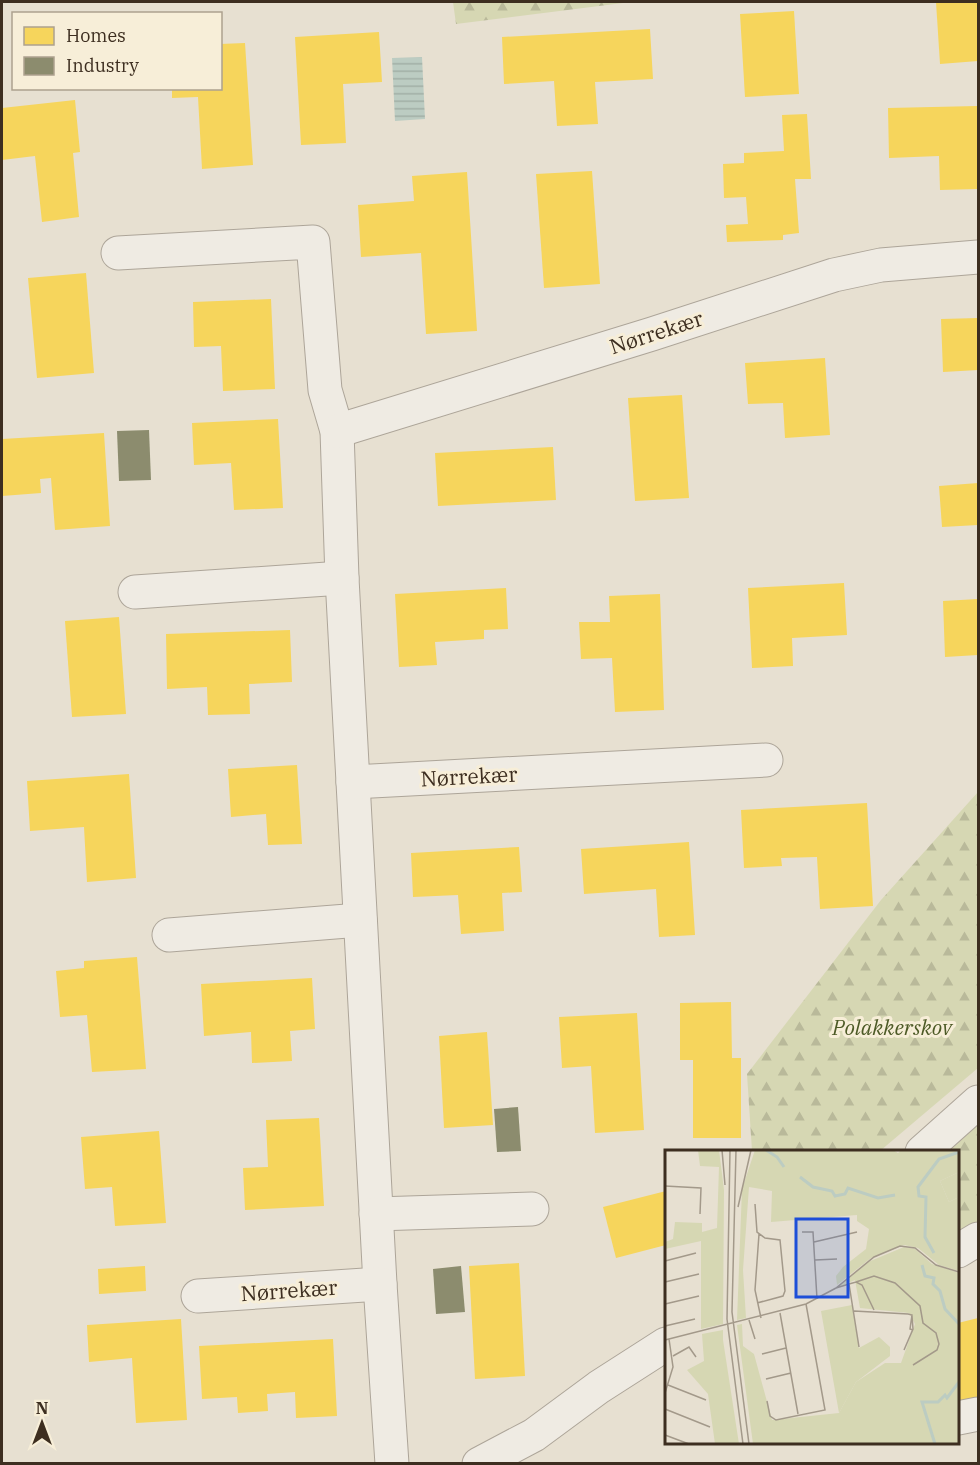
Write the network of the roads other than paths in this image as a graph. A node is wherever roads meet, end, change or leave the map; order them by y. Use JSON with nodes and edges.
{"nodes":[{"id":1,"x":118,"y":253,"type":"dead end"},
{"id":2,"x":978,"y":257,"type":"edge"},
{"id":3,"x":338,"y":431,"type":"junction"},
{"id":4,"x":342,"y":578,"type":"junction"},
{"id":5,"x":135,"y":592,"type":"dead end"},
{"id":6,"x":766,"y":760,"type":"dead end"},
{"id":7,"x":353,"y":782,"type":"junction"},
{"id":8,"x":360,"y":921,"type":"junction"},
{"id":9,"x":169,"y":935,"type":"dead end"},
{"id":10,"x":978,"y":1102,"type":"edge"},
{"id":11,"x":924,"y":1150,"type":"edge"},
{"id":12,"x":532,"y":1209,"type":"dead end"},
{"id":13,"x":376,"y":1214,"type":"junction"},
{"id":14,"x":978,"y":1239,"type":"edge"},
{"id":15,"x":959,"y":1250,"type":"edge"},
{"id":16,"x":380,"y":1284,"type":"junction"},
{"id":17,"x":198,"y":1296,"type":"dead end"},
{"id":18,"x":665,"y":1345,"type":"edge"},
{"id":19,"x":978,"y":1414,"type":"edge"},
{"id":20,"x":959,"y":1418,"type":"edge"},
{"id":21,"x":392,"y":1464,"type":"edge"},
{"id":22,"x":479,"y":1464,"type":"edge"}],
"edges":[{"from":1,"to":3,"type":"street"},
{"from":2,"to":3,"type":"street","name":"Nørrekær"},
{"from":3,"to":4,"type":"street"},
{"from":4,"to":5,"type":"street"},
{"from":4,"to":7,"type":"street"},
{"from":6,"to":7,"type":"street","name":"Nørrekær"},
{"from":7,"to":8,"type":"street"},
{"from":8,"to":9,"type":"street"},
{"from":8,"to":13,"type":"street"},
{"from":10,"to":11,"type":"street"},
{"from":12,"to":13,"type":"street"},
{"from":13,"to":16,"type":"street"},
{"from":14,"to":15,"type":"street"},
{"from":16,"to":17,"type":"street","name":"Nørrekær"},
{"from":16,"to":21,"type":"street"},
{"from":18,"to":22,"type":"street"},
{"from":19,"to":20,"type":"street"}]}
